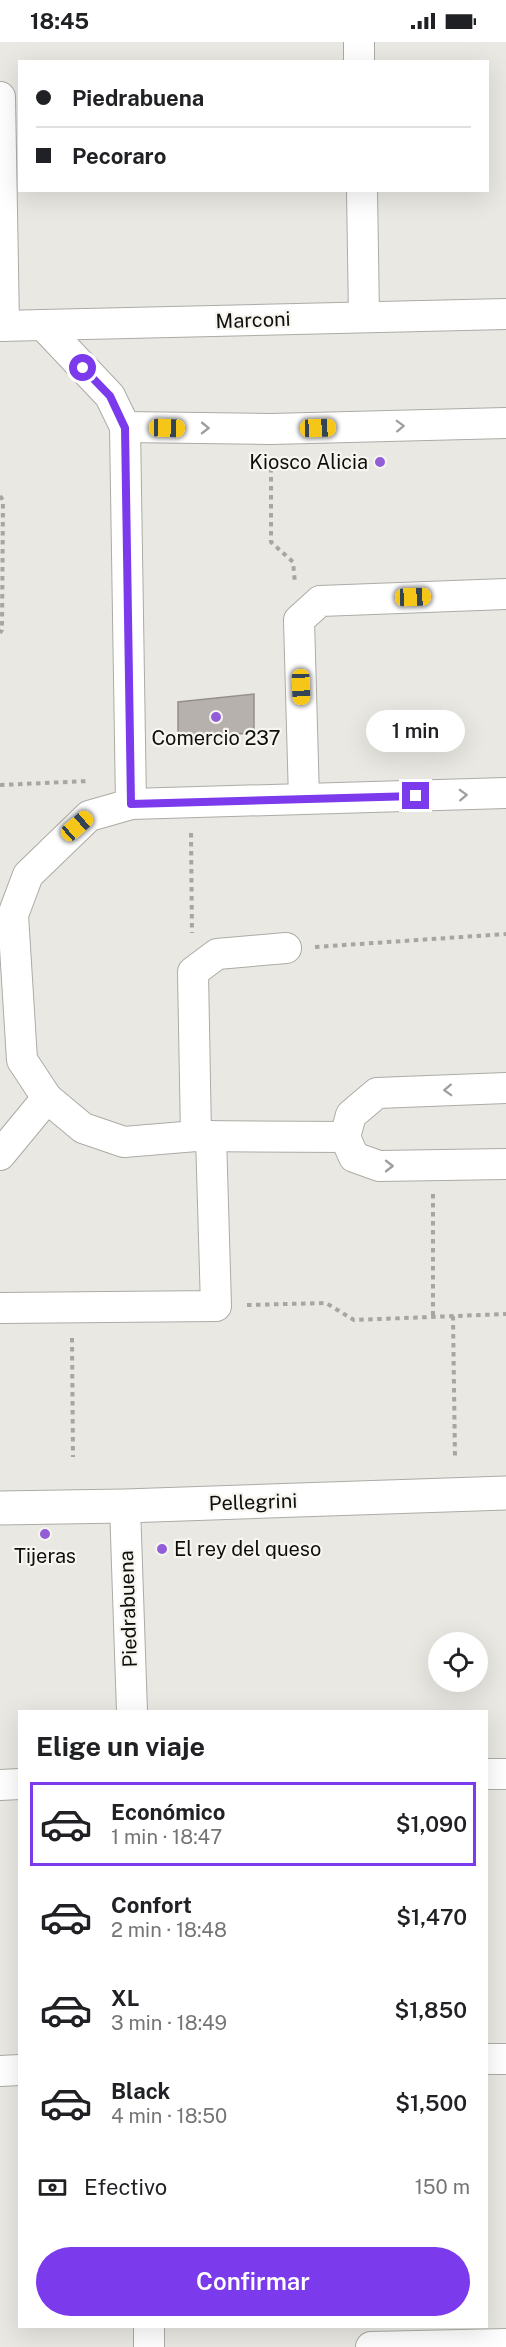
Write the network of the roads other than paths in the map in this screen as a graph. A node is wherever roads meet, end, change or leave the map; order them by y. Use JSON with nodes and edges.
{"nodes":[{"id":1,"x":359,"y":42,"type":"edge"},
{"id":2,"x":359,"y":60,"type":"edge"},
{"id":3,"x":0,"y":97,"type":"edge"},
{"id":4,"x":362,"y":192,"type":"edge"},
{"id":5,"x":506,"y":314,"type":"edge"},
{"id":6,"x":364,"y":317,"type":"junction"},
{"id":7,"x":43,"y":325,"type":"junction"},
{"id":8,"x":2,"y":326,"type":"edge"},
{"id":9,"x":506,"y":423,"type":"edge"},
{"id":10,"x":125,"y":428,"type":"junction"},
{"id":11,"x":506,"y":594,"type":"edge"},
{"id":12,"x":506,"y":794,"type":"edge"},
{"id":13,"x":304,"y":799,"type":"junction"},
{"id":14,"x":131,"y":804,"type":"junction"},
{"id":15,"x":7,"y":915,"type":"edge"},
{"id":16,"x":286,"y":948,"type":"road end"},
{"id":17,"x":506,"y":1088,"type":"edge"},
{"id":18,"x":47,"y":1098,"type":"junction"},
{"id":19,"x":204,"y":1136,"type":"junction"},
{"id":20,"x":345,"y":1137,"type":"junction"},
{"id":21,"x":0,"y":1155,"type":"edge"},
{"id":22,"x":506,"y":1164,"type":"edge"},
{"id":23,"x":0,"y":1308,"type":"edge"},
{"id":24,"x":506,"y":1493,"type":"edge"},
{"id":25,"x":125,"y":1506,"type":"junction"},
{"id":26,"x":0,"y":1508,"type":"edge"},
{"id":27,"x":132,"y":1710,"type":"edge"},
{"id":28,"x":488,"y":1774,"type":"edge"},
{"id":29,"x":506,"y":1774,"type":"edge"},
{"id":30,"x":18,"y":1784,"type":"edge"},
{"id":31,"x":0,"y":1785,"type":"edge"},
{"id":32,"x":488,"y":2059,"type":"edge"},
{"id":33,"x":506,"y":2059,"type":"edge"},
{"id":34,"x":18,"y":2070,"type":"edge"},
{"id":35,"x":0,"y":2071,"type":"edge"},
{"id":36,"x":149,"y":2328,"type":"edge"},
{"id":37,"x":506,"y":2344,"type":"edge"},
{"id":38,"x":149,"y":2347,"type":"edge"},
{"id":39,"x":372,"y":2347,"type":"edge"}],
"edges":[{"from":1,"to":2,"type":"street"},
{"from":3,"to":8,"type":"street"},
{"from":4,"to":6,"type":"street"},
{"from":5,"to":6,"type":"street","name":"Marconi"},
{"from":6,"to":7,"type":"street","name":"Marconi"},
{"from":7,"to":8,"type":"street","name":"Marconi"},
{"from":7,"to":10,"type":"street"},
{"from":10,"to":9,"type":"street","one_way":true},
{"from":10,"to":14,"type":"street"},
{"from":11,"to":13,"type":"street"},
{"from":13,"to":12,"type":"street","one_way":true},
{"from":13,"to":14,"type":"street"},
{"from":14,"to":15,"type":"street"},
{"from":15,"to":18,"type":"street"},
{"from":16,"to":19,"type":"street"},
{"from":17,"to":20,"type":"street","one_way":true},
{"from":18,"to":19,"type":"street"},
{"from":18,"to":21,"type":"street"},
{"from":19,"to":20,"type":"street"},
{"from":19,"to":23,"type":"street"},
{"from":20,"to":22,"type":"street","one_way":true},
{"from":24,"to":25,"type":"street","name":"Pellegrini"},
{"from":25,"to":26,"type":"street","name":"Pellegrini"},
{"from":25,"to":27,"type":"street","name":"Piedrabuena"},
{"from":28,"to":29,"type":"street"},
{"from":30,"to":31,"type":"street"},
{"from":32,"to":33,"type":"street"},
{"from":34,"to":35,"type":"street"},
{"from":36,"to":38,"type":"street"},
{"from":37,"to":39,"type":"street"}]}
